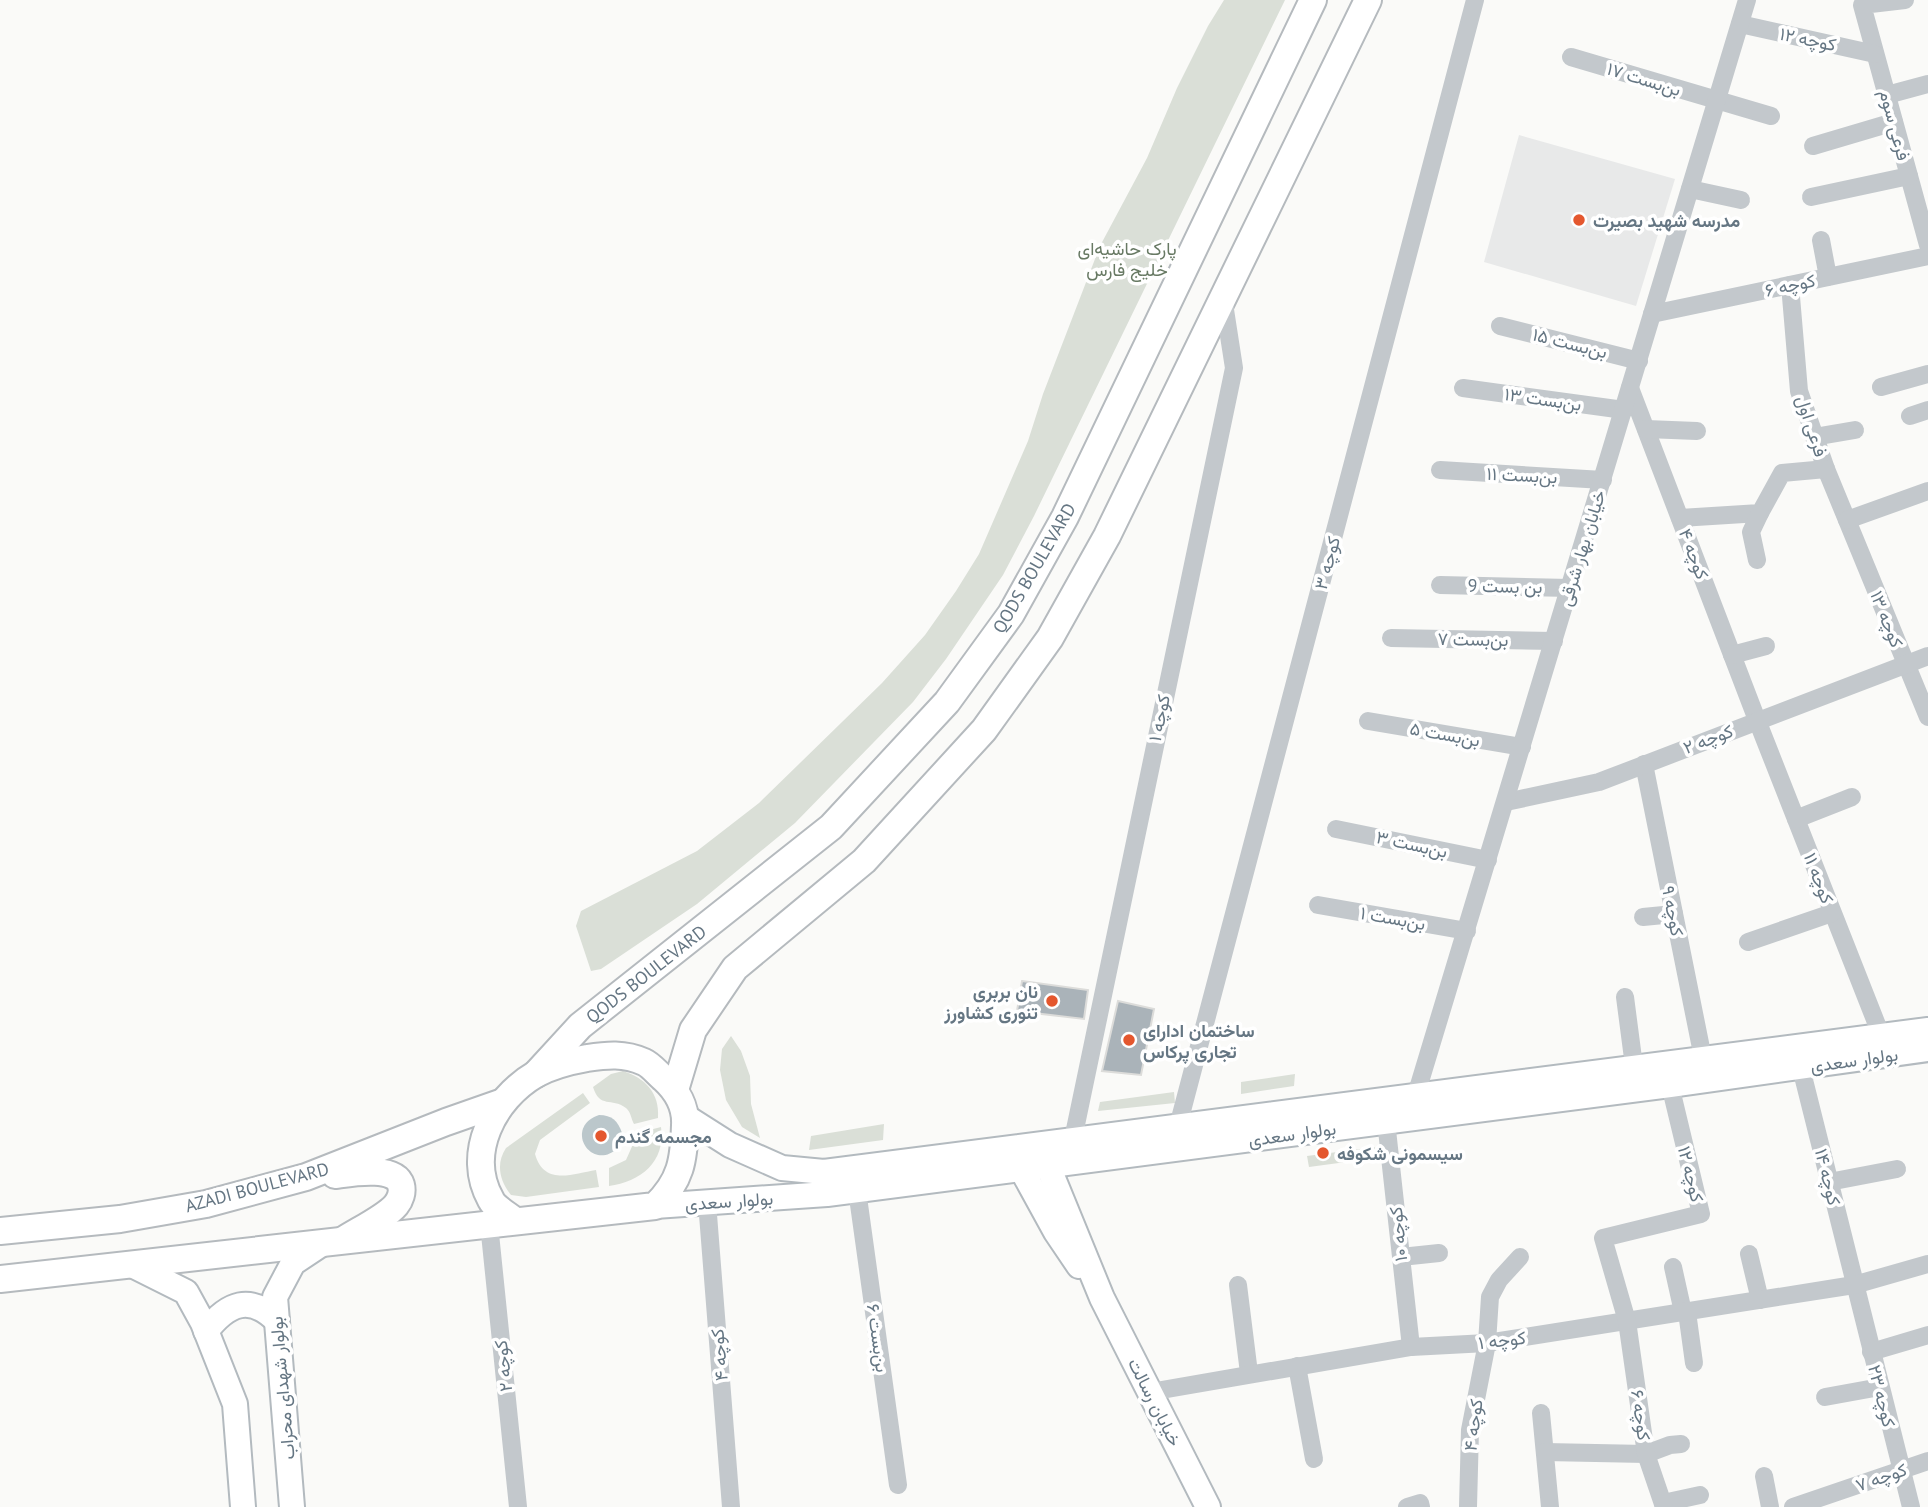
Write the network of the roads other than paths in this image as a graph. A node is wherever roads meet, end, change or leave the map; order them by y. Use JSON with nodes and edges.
{"nodes":[{"id":1,"x":1313,"y":0,"type":"edge"},
{"id":2,"x":1368,"y":0,"type":"edge"},
{"id":3,"x":1475,"y":0,"type":"edge"},
{"id":4,"x":1747,"y":0,"type":"edge"},
{"id":5,"x":1905,"y":0,"type":"edge"},
{"id":6,"x":1740,"y":24,"type":"junction"},
{"id":7,"x":1875,"y":54,"type":"junction"},
{"id":8,"x":1571,"y":57,"type":"dead end"},
{"id":9,"x":1928,"y":84,"type":"edge"},
{"id":10,"x":1887,"y":95,"type":"junction"},
{"id":11,"x":1716,"y":102,"type":"junction"},
{"id":12,"x":1771,"y":116,"type":"dead end"},
{"id":13,"x":1894,"y":122,"type":"junction"},
{"id":14,"x":1813,"y":146,"type":"dead end"},
{"id":15,"x":1909,"y":176,"type":"junction"},
{"id":16,"x":1690,"y":189,"type":"junction"},
{"id":17,"x":1811,"y":197,"type":"dead end"},
{"id":18,"x":1741,"y":200,"type":"dead end"},
{"id":19,"x":1821,"y":240,"type":"dead end"},
{"id":20,"x":1928,"y":245,"type":"edge"},
{"id":21,"x":1928,"y":256,"type":"edge"},
{"id":22,"x":1828,"y":277,"type":"junction"},
{"id":23,"x":1790,"y":285,"type":"junction"},
{"id":24,"x":1223,"y":297,"type":"junction"},
{"id":25,"x":1653,"y":314,"type":"junction"},
{"id":26,"x":1500,"y":326,"type":"dead end"},
{"id":27,"x":1639,"y":361,"type":"junction"},
{"id":28,"x":1928,"y":374,"type":"edge"},
{"id":29,"x":1881,"y":387,"type":"dead end"},
{"id":30,"x":1463,"y":388,"type":"dead end"},
{"id":31,"x":1630,"y":388,"type":"junction"},
{"id":32,"x":1624,"y":410,"type":"junction"},
{"id":33,"x":1928,"y":410,"type":"edge"},
{"id":34,"x":1910,"y":416,"type":"dead end"},
{"id":35,"x":1646,"y":429,"type":"junction"},
{"id":36,"x":1856,"y":430,"type":"dead end"},
{"id":37,"x":1697,"y":431,"type":"dead end"},
{"id":38,"x":1814,"y":437,"type":"junction"},
{"id":39,"x":1826,"y":469,"type":"junction"},
{"id":40,"x":1440,"y":470,"type":"dead end"},
{"id":41,"x":1603,"y":480,"type":"junction"},
{"id":42,"x":1928,"y":491,"type":"edge"},
{"id":43,"x":1760,"y":513,"type":"junction"},
{"id":44,"x":1680,"y":518,"type":"junction"},
{"id":45,"x":1847,"y":520,"type":"junction"},
{"id":46,"x":1757,"y":560,"type":"dead end"},
{"id":47,"x":1440,"y":585,"type":"dead end"},
{"id":48,"x":1570,"y":588,"type":"junction"},
{"id":49,"x":1391,"y":638,"type":"dead end"},
{"id":50,"x":1555,"y":641,"type":"junction"},
{"id":51,"x":1766,"y":646,"type":"dead end"},
{"id":52,"x":1732,"y":655,"type":"junction"},
{"id":53,"x":1928,"y":656,"type":"edge"},
{"id":54,"x":1906,"y":666,"type":"junction"},
{"id":55,"x":1928,"y":717,"type":"edge"},
{"id":56,"x":1757,"y":720,"type":"junction"},
{"id":57,"x":1368,"y":721,"type":"dead end"},
{"id":58,"x":1522,"y":747,"type":"junction"},
{"id":59,"x":1644,"y":764,"type":"junction"},
{"id":60,"x":1852,"y":797,"type":"dead end"},
{"id":61,"x":1506,"y":802,"type":"junction"},
{"id":62,"x":1796,"y":819,"type":"junction"},
{"id":63,"x":1336,"y":829,"type":"dead end"},
{"id":64,"x":1489,"y":860,"type":"junction"},
{"id":65,"x":1318,"y":905,"type":"dead end"},
{"id":66,"x":1832,"y":913,"type":"junction"},
{"id":67,"x":1674,"y":914,"type":"junction"},
{"id":68,"x":1643,"y":917,"type":"dead end"},
{"id":69,"x":1467,"y":931,"type":"junction"},
{"id":70,"x":1748,"y":942,"type":"dead end"},
{"id":71,"x":1626,"y":997,"type":"dead end"},
{"id":72,"x":1928,"y":1030,"type":"edge"},
{"id":73,"x":1881,"y":1035,"type":"junction"},
{"id":74,"x":1928,"y":1049,"type":"edge"},
{"id":75,"x":1703,"y":1058,"type":"junction"},
{"id":76,"x":1634,"y":1066,"type":"junction"},
{"id":77,"x":1801,"y":1068,"type":"junction"},
{"id":78,"x":536,"y":1074,"type":"junction"},
{"id":79,"x":1670,"y":1085,"type":"junction"},
{"id":80,"x":675,"y":1090,"type":"junction"},
{"id":81,"x":1416,"y":1095,"type":"junction"},
{"id":82,"x":503,"y":1102,"type":"junction"},
{"id":83,"x":686,"y":1117,"type":"junction"},
{"id":84,"x":1386,"y":1121,"type":"junction"},
{"id":85,"x":1178,"y":1126,"type":"junction"},
{"id":86,"x":1073,"y":1139,"type":"junction"},
{"id":87,"x":1048,"y":1166,"type":"junction"},
{"id":88,"x":1022,"y":1170,"type":"junction"},
{"id":89,"x":1897,"y":1170,"type":"dead end"},
{"id":90,"x":306,"y":1177,"type":"junction"},
{"id":91,"x":1829,"y":1182,"type":"junction"},
{"id":92,"x":857,"y":1190,"type":"junction"},
{"id":93,"x":707,"y":1202,"type":"junction"},
{"id":94,"x":654,"y":1206,"type":"junction"},
{"id":95,"x":515,"y":1221,"type":"junction"},
{"id":96,"x":489,"y":1224,"type":"junction"},
{"id":97,"x":0,"y":1231,"type":"edge"},
{"id":98,"x":329,"y":1244,"type":"junction"},
{"id":99,"x":1439,"y":1253,"type":"dead end"},
{"id":100,"x":1749,"y":1254,"type":"dead end"},
{"id":101,"x":1401,"y":1257,"type":"junction"},
{"id":102,"x":1520,"y":1257,"type":"dead end"},
{"id":103,"x":1928,"y":1264,"type":"edge"},
{"id":104,"x":132,"y":1265,"type":"junction"},
{"id":105,"x":1674,"y":1267,"type":"dead end"},
{"id":106,"x":1,"y":1280,"type":"edge"},
{"id":107,"x":1238,"y":1285,"type":"dead end"},
{"id":108,"x":1854,"y":1286,"type":"junction"},
{"id":109,"x":1102,"y":1298,"type":"junction"},
{"id":110,"x":1760,"y":1300,"type":"junction"},
{"id":111,"x":1685,"y":1312,"type":"junction"},
{"id":112,"x":277,"y":1321,"type":"junction"},
{"id":113,"x":1627,"y":1321,"type":"junction"},
{"id":114,"x":206,"y":1331,"type":"junction"},
{"id":115,"x":1928,"y":1335,"type":"edge"},
{"id":116,"x":1486,"y":1343,"type":"junction"},
{"id":117,"x":1410,"y":1347,"type":"junction"},
{"id":118,"x":1871,"y":1352,"type":"junction"},
{"id":119,"x":1694,"y":1363,"type":"dead end"},
{"id":120,"x":1297,"y":1366,"type":"junction"},
{"id":121,"x":1249,"y":1373,"type":"junction"},
{"id":122,"x":1880,"y":1387,"type":"junction"},
{"id":123,"x":1150,"y":1392,"type":"junction"},
{"id":124,"x":1825,"y":1397,"type":"dead end"},
{"id":125,"x":1541,"y":1413,"type":"dead end"},
{"id":126,"x":1681,"y":1444,"type":"dead end"},
{"id":127,"x":1545,"y":1452,"type":"junction"},
{"id":128,"x":1646,"y":1454,"type":"junction"},
{"id":129,"x":1314,"y":1459,"type":"dead end"},
{"id":130,"x":1928,"y":1461,"type":"edge"},
{"id":131,"x":1900,"y":1470,"type":"junction"},
{"id":132,"x":1764,"y":1476,"type":"dead end"},
{"id":133,"x":898,"y":1485,"type":"dead end"},
{"id":134,"x":1700,"y":1495,"type":"dead end"},
{"id":135,"x":1663,"y":1505,"type":"edge"},
{"id":136,"x":243,"y":1507,"type":"edge"},
{"id":137,"x":292,"y":1507,"type":"edge"},
{"id":138,"x":518,"y":1507,"type":"edge"},
{"id":139,"x":731,"y":1507,"type":"edge"},
{"id":140,"x":1208,"y":1507,"type":"edge"},
{"id":141,"x":1407,"y":1507,"type":"edge"},
{"id":142,"x":1421,"y":1507,"type":"edge"},
{"id":143,"x":1468,"y":1507,"type":"edge"},
{"id":144,"x":1550,"y":1507,"type":"edge"},
{"id":145,"x":1770,"y":1507,"type":"edge"},
{"id":146,"x":1793,"y":1507,"type":"edge"},
{"id":147,"x":1911,"y":1507,"type":"edge"}],
"edges":[{"from":1,"to":78,"type":"main road","name":"QODS BOULEVARD"},
{"from":2,"to":24,"type":"main road"},
{"from":3,"to":85,"type":"street","name":"کوچه ۳"},
{"from":4,"to":6,"type":"street","name":"خیابان بهار شرقی"},
{"from":5,"to":7,"type":"street","name":"فرعی سوم"},
{"from":6,"to":7,"type":"street","name":"کوچه ۱۲"},
{"from":6,"to":11,"type":"street","name":"خیابان بهار شرقی"},
{"from":7,"to":10,"type":"street","name":"فرعی سوم"},
{"from":8,"to":11,"type":"street","name":"بن‌بست ۱۷"},
{"from":9,"to":10,"type":"street"},
{"from":10,"to":13,"type":"street","name":"فرعی سوم"},
{"from":11,"to":12,"type":"street","name":"بن‌بست ۱۷"},
{"from":11,"to":16,"type":"street","name":"خیابان بهار شرقی"},
{"from":13,"to":14,"type":"street"},
{"from":13,"to":15,"type":"street","name":"فرعی سوم"},
{"from":15,"to":17,"type":"street"},
{"from":15,"to":20,"type":"street","name":"فرعی سوم"},
{"from":16,"to":18,"type":"street"},
{"from":16,"to":25,"type":"street","name":"خیابان بهار شرقی"},
{"from":19,"to":22,"type":"street"},
{"from":21,"to":22,"type":"street","name":"کوچه ۶"},
{"from":22,"to":23,"type":"street","name":"کوچه ۶"},
{"from":23,"to":25,"type":"street","name":"کوچه ۶"},
{"from":23,"to":38,"type":"street","name":"فرعی اول"},
{"from":24,"to":80,"type":"main road"},
{"from":24,"to":86,"type":"street","name":"کوچه ۱"},
{"from":25,"to":27,"type":"street","name":"خیابان بهار شرقی"},
{"from":26,"to":27,"type":"street","name":"بن‌بست ۱۵"},
{"from":27,"to":31,"type":"street","name":"خیابان بهار شرقی"},
{"from":28,"to":29,"type":"street"},
{"from":30,"to":32,"type":"street","name":"بن‌بست ۱۳"},
{"from":31,"to":32,"type":"street","name":"خیابان بهار شرقی"},
{"from":31,"to":35,"type":"street","name":"کوچه ۴"},
{"from":32,"to":41,"type":"street","name":"خیابان بهار شرقی"},
{"from":33,"to":34,"type":"street"},
{"from":35,"to":37,"type":"street"},
{"from":35,"to":44,"type":"street","name":"کوچه ۴"},
{"from":36,"to":38,"type":"street"},
{"from":38,"to":39,"type":"street","name":"فرعی اول"},
{"from":39,"to":43,"type":"street"},
{"from":39,"to":45,"type":"street","name":"فرعی اول"},
{"from":40,"to":41,"type":"street","name":"بن‌بست ۱۱"},
{"from":41,"to":48,"type":"street","name":"خیابان بهار شرقی"},
{"from":42,"to":45,"type":"street"},
{"from":43,"to":44,"type":"street"},
{"from":43,"to":46,"type":"street"},
{"from":44,"to":52,"type":"street","name":"کوچه ۴"},
{"from":45,"to":54,"type":"street","name":"کوچه ۱۳"},
{"from":47,"to":48,"type":"street","name":"بن بست 9"},
{"from":48,"to":50,"type":"street","name":"خیابان بهار شرقی"},
{"from":49,"to":50,"type":"street","name":"بن‌بست ۷"},
{"from":50,"to":58,"type":"street","name":"خیابان بهار شرقی"},
{"from":51,"to":52,"type":"street"},
{"from":52,"to":56,"type":"street","name":"کوچه ۴"},
{"from":53,"to":54,"type":"street"},
{"from":54,"to":55,"type":"street","name":"کوچه ۱۳"},
{"from":54,"to":56,"type":"street","name":"کوچه ۲"},
{"from":56,"to":59,"type":"street","name":"کوچه ۲"},
{"from":56,"to":62,"type":"street","name":"کوچه ۱۱"},
{"from":57,"to":58,"type":"street","name":"بن‌بست ۵"},
{"from":58,"to":61,"type":"street","name":"خیابان بهار شرقی"},
{"from":59,"to":61,"type":"street","name":"کوچه ۲"},
{"from":59,"to":67,"type":"street","name":"کوچه ۹"},
{"from":60,"to":62,"type":"street"},
{"from":61,"to":64,"type":"street","name":"خیابان بهار شرقی"},
{"from":62,"to":66,"type":"street","name":"کوچه ۱۱"},
{"from":63,"to":64,"type":"street","name":"بن‌بست ۳"},
{"from":64,"to":69,"type":"street","name":"خیابان بهار شرقی"},
{"from":65,"to":69,"type":"street","name":"بن‌بست ۱"},
{"from":66,"to":70,"type":"street"},
{"from":66,"to":73,"type":"street","name":"کوچه ۱۱"},
{"from":67,"to":68,"type":"street"},
{"from":67,"to":75,"type":"street","name":"کوچه ۹"},
{"from":69,"to":81,"type":"street","name":"خیابان بهار شرقی"},
{"from":71,"to":76,"type":"street"},
{"from":72,"to":73,"type":"main road","name":"بولوار سعدی"},
{"from":73,"to":75,"type":"main road","name":"بولوار سعدی"},
{"from":74,"to":77,"type":"main road","name":"بولوار سعدی"},
{"from":75,"to":76,"type":"main road","name":"بولوار سعدی"},
{"from":76,"to":81,"type":"main road","name":"بولوار سعدی"},
{"from":77,"to":79,"type":"main road","name":"بولوار سعدی"},
{"from":77,"to":91,"type":"street","name":"کوچه ۱۴"},
{"from":78,"to":80,"type":"main road"},
{"from":78,"to":82,"type":"main road"},
{"from":79,"to":84,"type":"main road","name":"بولوار سعدی"},
{"from":79,"to":113,"type":"street","name":"کوچه ۱۲"},
{"from":80,"to":83,"type":"main road"},
{"from":81,"to":85,"type":"main road","name":"بولوار سعدی"},
{"from":82,"to":90,"type":"main road","name":"AZADI BOULEVARD"},
{"from":82,"to":95,"type":"main road"},
{"from":83,"to":86,"type":"main road","name":"بولوار سعدی"},
{"from":83,"to":94,"type":"main road"},
{"from":84,"to":87,"type":"main road","name":"بولوار سعدی"},
{"from":84,"to":101,"type":"street","name":"کوچه ۱۰"},
{"from":85,"to":86,"type":"main road","name":"بولوار سعدی"},
{"from":87,"to":88,"type":"main road","name":"بولوار سعدی"},
{"from":87,"to":109,"type":"main road"},
{"from":88,"to":92,"type":"main road","name":"بولوار سعدی"},
{"from":88,"to":109,"type":"main road"},
{"from":89,"to":91,"type":"street"},
{"from":90,"to":97,"type":"main road","name":"AZADI BOULEVARD"},
{"from":90,"to":98,"type":"main road"},
{"from":91,"to":108,"type":"street","name":"کوچه ۱۴"},
{"from":92,"to":93,"type":"main road","name":"بولوار سعدی"},
{"from":92,"to":133,"type":"street","name":"بن‌بست ۶"},
{"from":93,"to":94,"type":"main road","name":"بولوار سعدی"},
{"from":93,"to":139,"type":"street","name":"کوچه ۴"},
{"from":94,"to":95,"type":"main road"},
{"from":95,"to":96,"type":"main road"},
{"from":96,"to":98,"type":"main road"},
{"from":96,"to":138,"type":"street","name":"کوچه ۲"},
{"from":98,"to":104,"type":"main road"},
{"from":98,"to":112,"type":"main road","name":"بولوار شهدای محراب"},
{"from":99,"to":101,"type":"street"},
{"from":100,"to":110,"type":"street"},
{"from":101,"to":117,"type":"street","name":"کوچه ۱۰"},
{"from":102,"to":116,"type":"street"},
{"from":103,"to":108,"type":"street","name":"کوچه ۱"},
{"from":104,"to":106,"type":"main road"},
{"from":104,"to":114,"type":"main road"},
{"from":105,"to":111,"type":"street"},
{"from":107,"to":121,"type":"street"},
{"from":108,"to":110,"type":"street","name":"کوچه ۱"},
{"from":108,"to":118,"type":"street","name":"کوچه ۲۳"},
{"from":109,"to":123,"type":"main road","name":"خیابان رسالت"},
{"from":110,"to":111,"type":"street","name":"کوچه ۱"},
{"from":111,"to":113,"type":"street","name":"کوچه ۱"},
{"from":111,"to":119,"type":"street"},
{"from":112,"to":114,"type":"main road"},
{"from":112,"to":137,"type":"main road","name":"بولوار شهدای محراب"},
{"from":113,"to":116,"type":"street","name":"کوچه ۱"},
{"from":113,"to":128,"type":"street","name":"کوچه ۶"},
{"from":114,"to":136,"type":"main road"},
{"from":115,"to":118,"type":"street"},
{"from":116,"to":117,"type":"street","name":"کوچه ۱"},
{"from":116,"to":143,"type":"street","name":"کوچه ۴"},
{"from":117,"to":120,"type":"street","name":"کوچه ۱"},
{"from":118,"to":122,"type":"street","name":"کوچه ۲۳"},
{"from":120,"to":121,"type":"street","name":"کوچه ۱"},
{"from":120,"to":129,"type":"street"},
{"from":121,"to":123,"type":"street","name":"کوچه ۱"},
{"from":122,"to":124,"type":"street"},
{"from":122,"to":131,"type":"street","name":"کوچه ۲۳"},
{"from":123,"to":140,"type":"main road","name":"خیابان رسالت"},
{"from":125,"to":127,"type":"street"},
{"from":126,"to":128,"type":"street"},
{"from":127,"to":128,"type":"street"},
{"from":127,"to":144,"type":"street"},
{"from":128,"to":135,"type":"street","name":"کوچه ۶"},
{"from":130,"to":131,"type":"street","name":"کوچه ۷"},
{"from":131,"to":146,"type":"street","name":"کوچه ۷"},
{"from":131,"to":147,"type":"street","name":"کوچه ۲۳"},
{"from":132,"to":145,"type":"street"},
{"from":134,"to":135,"type":"street"},
{"from":141,"to":142,"type":"street"}]}
